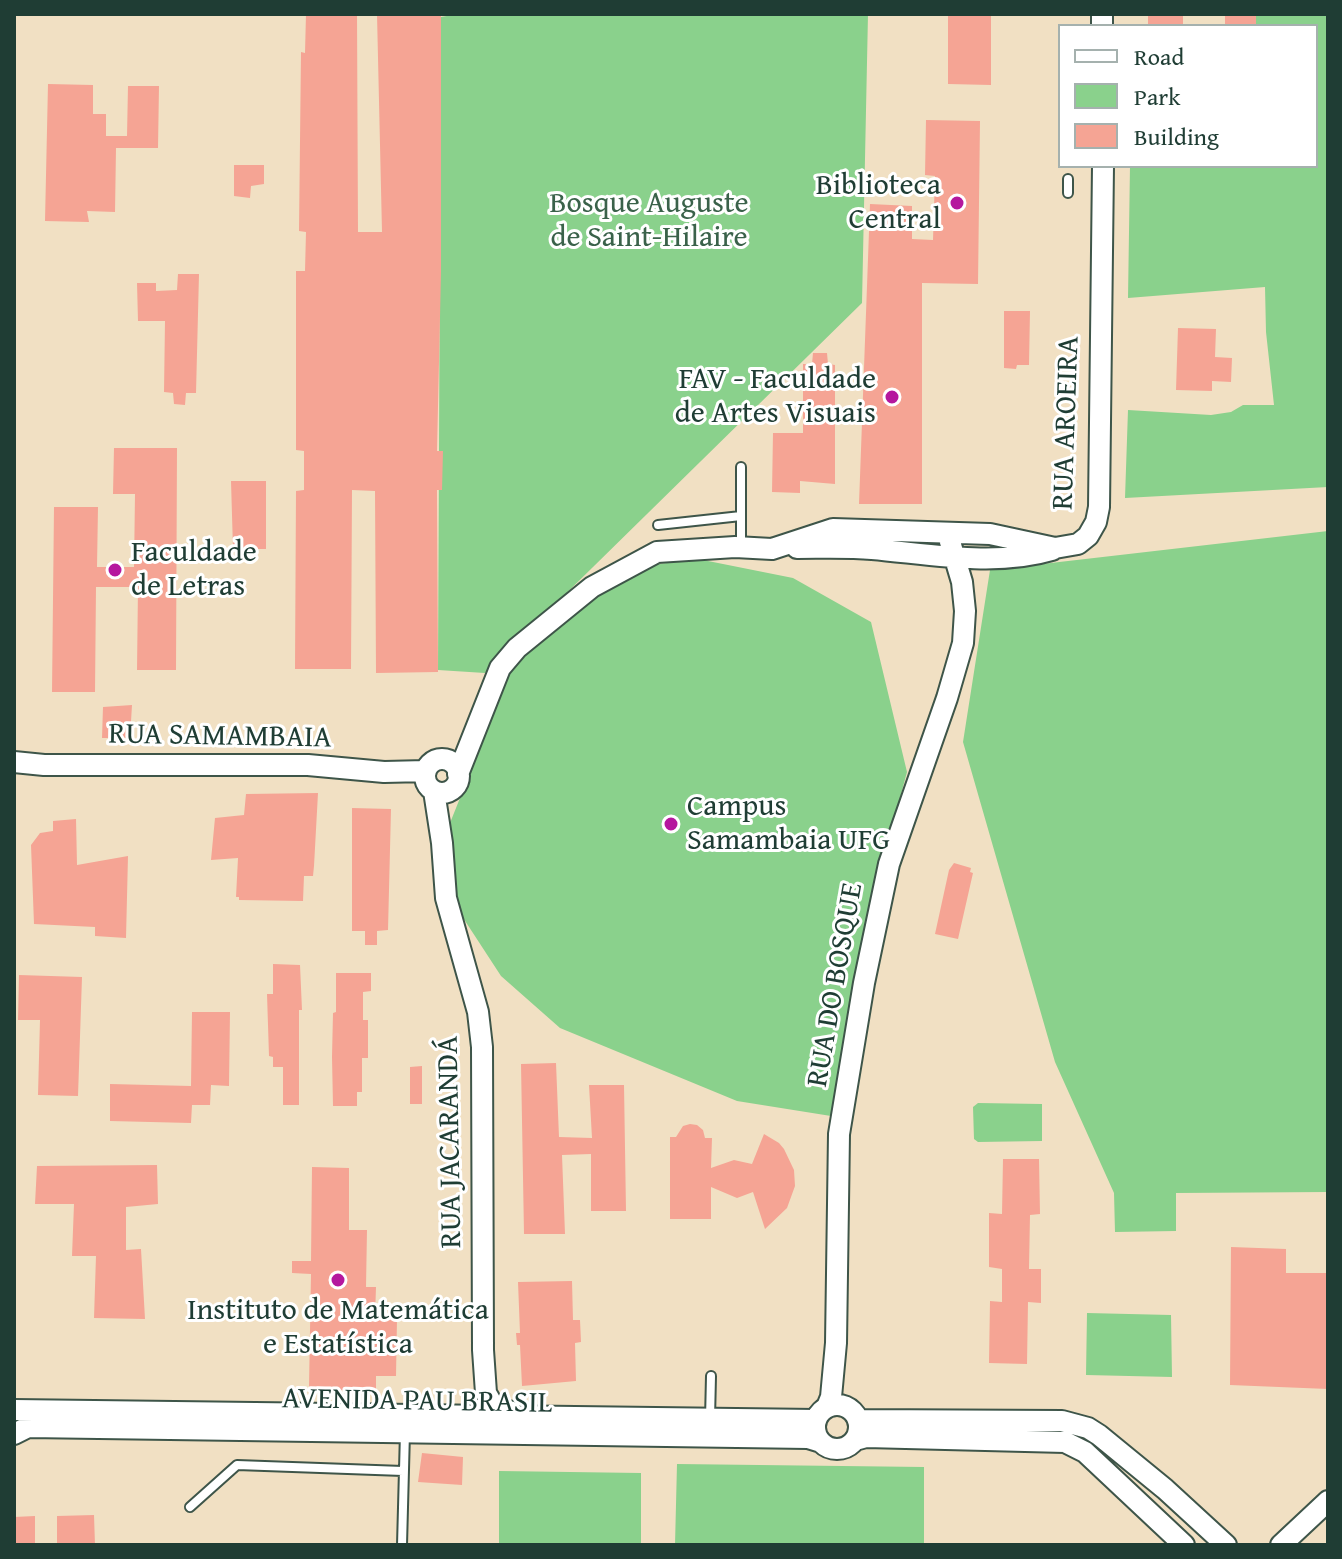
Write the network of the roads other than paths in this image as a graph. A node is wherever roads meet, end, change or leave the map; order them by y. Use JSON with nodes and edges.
{"nodes":[{"id":1,"x":1103,"y":168,"type":"edge"},
{"id":2,"x":1068,"y":179,"type":"dead end"},
{"id":3,"x":1068,"y":193,"type":"dead end"},
{"id":4,"x":741,"y":467,"type":"dead end"},
{"id":5,"x":741,"y":516,"type":"junction"},
{"id":6,"x":658,"y":525,"type":"dead end"},
{"id":7,"x":948,"y":535,"type":"junction"},
{"id":8,"x":741,"y":548,"type":"junction"},
{"id":9,"x":1055,"y":548,"type":"junction"},
{"id":10,"x":772,"y":549,"type":"junction"},
{"id":11,"x":953,"y":556,"type":"junction"},
{"id":12,"x":14,"y":762,"type":"edge"},
{"id":13,"x":449,"y":778,"type":"junction"},
{"id":14,"x":483,"y":1350,"type":"junction"},
{"id":15,"x":711,"y":1376,"type":"dead end"},
{"id":16,"x":14,"y":1410,"type":"edge"},
{"id":17,"x":828,"y":1411,"type":"junction"},
{"id":18,"x":459,"y":1415,"type":"junction"},
{"id":19,"x":534,"y":1417,"type":"junction"},
{"id":20,"x":710,"y":1420,"type":"junction"},
{"id":21,"x":856,"y":1430,"type":"junction"},
{"id":22,"x":405,"y":1431,"type":"junction"},
{"id":23,"x":14,"y":1434,"type":"edge"},
{"id":24,"x":821,"y":1442,"type":"junction"},
{"id":25,"x":403,"y":1471,"type":"junction"},
{"id":26,"x":1328,"y":1501,"type":"edge"},
{"id":27,"x":190,"y":1507,"type":"dead end"},
{"id":28,"x":402,"y":1545,"type":"edge"},
{"id":29,"x":1184,"y":1545,"type":"edge"},
{"id":30,"x":1226,"y":1545,"type":"edge"},
{"id":31,"x":1281,"y":1545,"type":"edge"}],
"edges":[{"from":1,"to":9,"type":"street","name":"RUA AROEIRA"},
{"from":2,"to":3,"type":"lane"},
{"from":4,"to":5,"type":"lane"},
{"from":5,"to":6,"type":"lane"},
{"from":5,"to":8,"type":"lane"},
{"from":7,"to":9,"type":"street","name":"RUA AROEIRA"},
{"from":7,"to":10,"type":"street","name":"RUA AROEIRA"},
{"from":7,"to":11,"type":"street"},
{"from":8,"to":10,"type":"street","name":"RUA AROEIRA"},
{"from":8,"to":13,"type":"street","name":"RUA AROEIRA"},
{"from":9,"to":11,"type":"street"},
{"from":10,"to":11,"type":"street"},
{"from":11,"to":17,"type":"street","name":"RUA DO BOSQUE"},
{"from":12,"to":13,"type":"street","name":"RUA SAMAMBAIA"},
{"from":13,"to":14,"type":"street","name":"RUA JACARANDÁ"},
{"from":14,"to":18,"type":"street"},
{"from":14,"to":19,"type":"street"},
{"from":15,"to":20,"type":"lane"},
{"from":16,"to":18,"type":"street","name":"AVENIDA PAU BRASIL"},
{"from":17,"to":20,"type":"street","name":"AVENIDA PAU BRASIL"},
{"from":17,"to":21,"type":"street"},
{"from":17,"to":24,"type":"street"},
{"from":18,"to":19,"type":"street","name":"AVENIDA PAU BRASIL"},
{"from":19,"to":20,"type":"street","name":"AVENIDA PAU BRASIL"},
{"from":21,"to":24,"type":"street"},
{"from":21,"to":29,"type":"street"},
{"from":21,"to":30,"type":"street"},
{"from":22,"to":23,"type":"street","name":"AVENIDA PAU BRASIL"},
{"from":22,"to":24,"type":"street","name":"AVENIDA PAU BRASIL"},
{"from":22,"to":25,"type":"lane"},
{"from":25,"to":27,"type":"lane"},
{"from":25,"to":28,"type":"lane"},
{"from":26,"to":31,"type":"street"}]}
